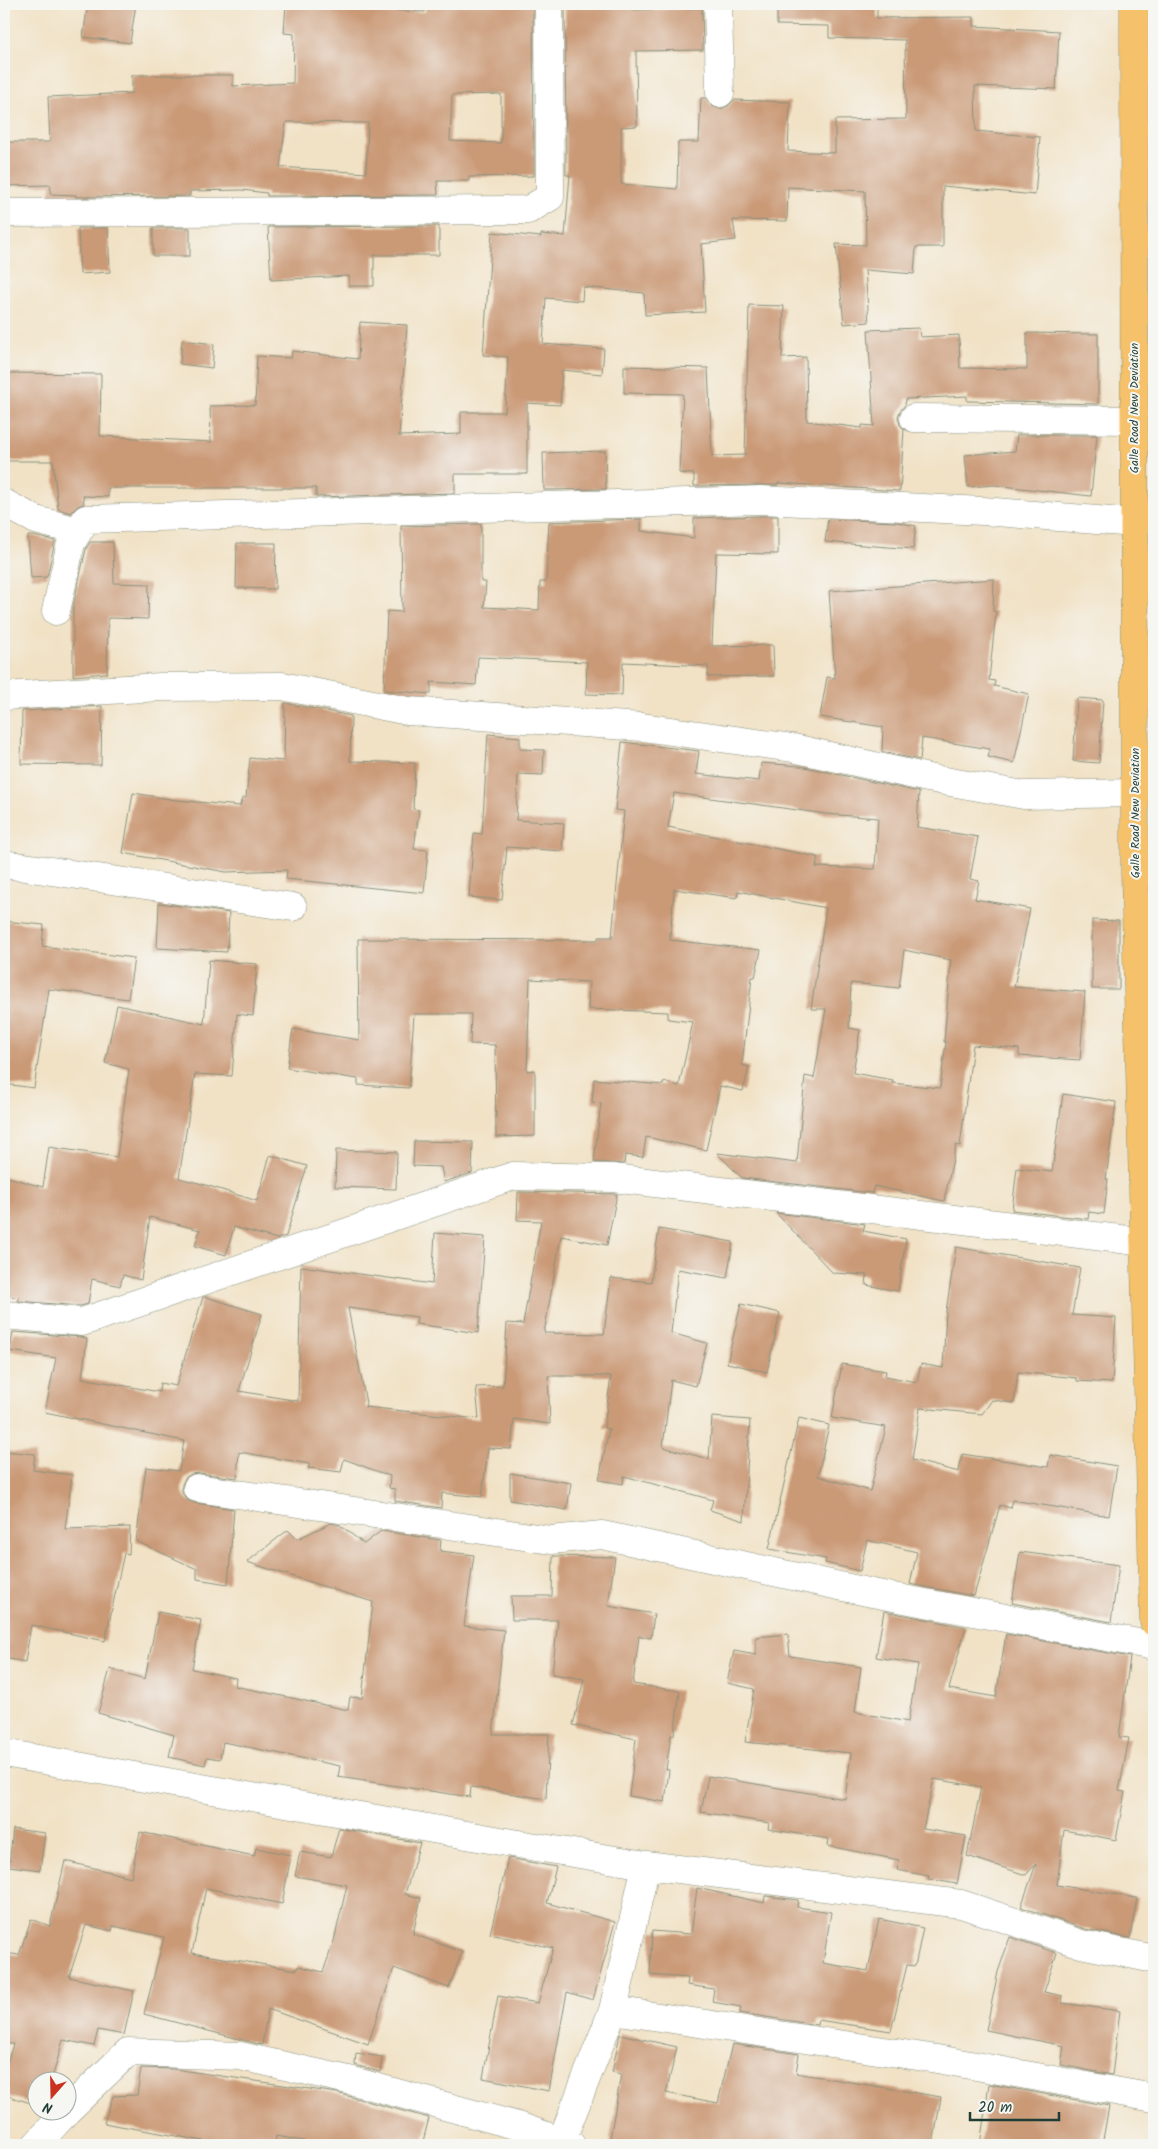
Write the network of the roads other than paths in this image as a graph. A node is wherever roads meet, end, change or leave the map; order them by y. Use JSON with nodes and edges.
{"nodes":[{"id":1,"x":548,"y":4,"type":"edge"},
{"id":2,"x":718,"y":4,"type":"edge"},
{"id":3,"x":1134,"y":4,"type":"edge"},
{"id":4,"x":720,"y":93,"type":"dead end"},
{"id":5,"x":4,"y":213,"type":"edge"},
{"id":6,"x":914,"y":418,"type":"dead end"},
{"id":7,"x":1134,"y":420,"type":"junction"},
{"id":8,"x":4,"y":503,"type":"edge"},
{"id":9,"x":1134,"y":523,"type":"junction"},
{"id":10,"x":78,"y":531,"type":"junction"},
{"id":11,"x":56,"y":611,"type":"dead end"},
{"id":12,"x":4,"y":696,"type":"edge"},
{"id":13,"x":1135,"y":793,"type":"junction"},
{"id":14,"x":4,"y":864,"type":"edge"},
{"id":15,"x":292,"y":907,"type":"dead end"},
{"id":16,"x":1145,"y":1242,"type":"junction"},
{"id":17,"x":4,"y":1315,"type":"edge"},
{"id":18,"x":197,"y":1488,"type":"dead end"},
{"id":19,"x":1154,"y":1622,"type":"edge"},
{"id":20,"x":1154,"y":1646,"type":"edge"},
{"id":21,"x":4,"y":1752,"type":"edge"},
{"id":22,"x":646,"y":1865,"type":"junction"},
{"id":23,"x":1154,"y":1959,"type":"edge"},
{"id":24,"x":613,"y":2010,"type":"junction"},
{"id":25,"x":1154,"y":2098,"type":"edge"},
{"id":26,"x":78,"y":2100,"type":"edge"},
{"id":27,"x":57,"y":2122,"type":"edge"},
{"id":28,"x":564,"y":2144,"type":"edge"},
{"id":29,"x":36,"y":2145,"type":"edge"}],
"edges":[{"from":1,"to":5,"type":"street"},
{"from":2,"to":4,"type":"street"},
{"from":3,"to":7,"type":"main road","name":"Galle Road New Deviation"},
{"from":6,"to":7,"type":"street"},
{"from":7,"to":9,"type":"main road","name":"Galle Road New Deviation"},
{"from":8,"to":10,"type":"street"},
{"from":9,"to":10,"type":"street"},
{"from":9,"to":13,"type":"main road","name":"Galle Road New Deviation"},
{"from":10,"to":11,"type":"street"},
{"from":12,"to":13,"type":"street"},
{"from":13,"to":16,"type":"main road","name":"Galle Road New Deviation"},
{"from":14,"to":15,"type":"street"},
{"from":16,"to":17,"type":"street"},
{"from":16,"to":19,"type":"main road","name":"Galle Road New Deviation"},
{"from":18,"to":20,"type":"street"},
{"from":21,"to":22,"type":"street"},
{"from":22,"to":23,"type":"street"},
{"from":22,"to":24,"type":"street"},
{"from":24,"to":25,"type":"street"},
{"from":24,"to":28,"type":"street"},
{"from":26,"to":28,"type":"street"},
{"from":27,"to":29,"type":"street"}]}
